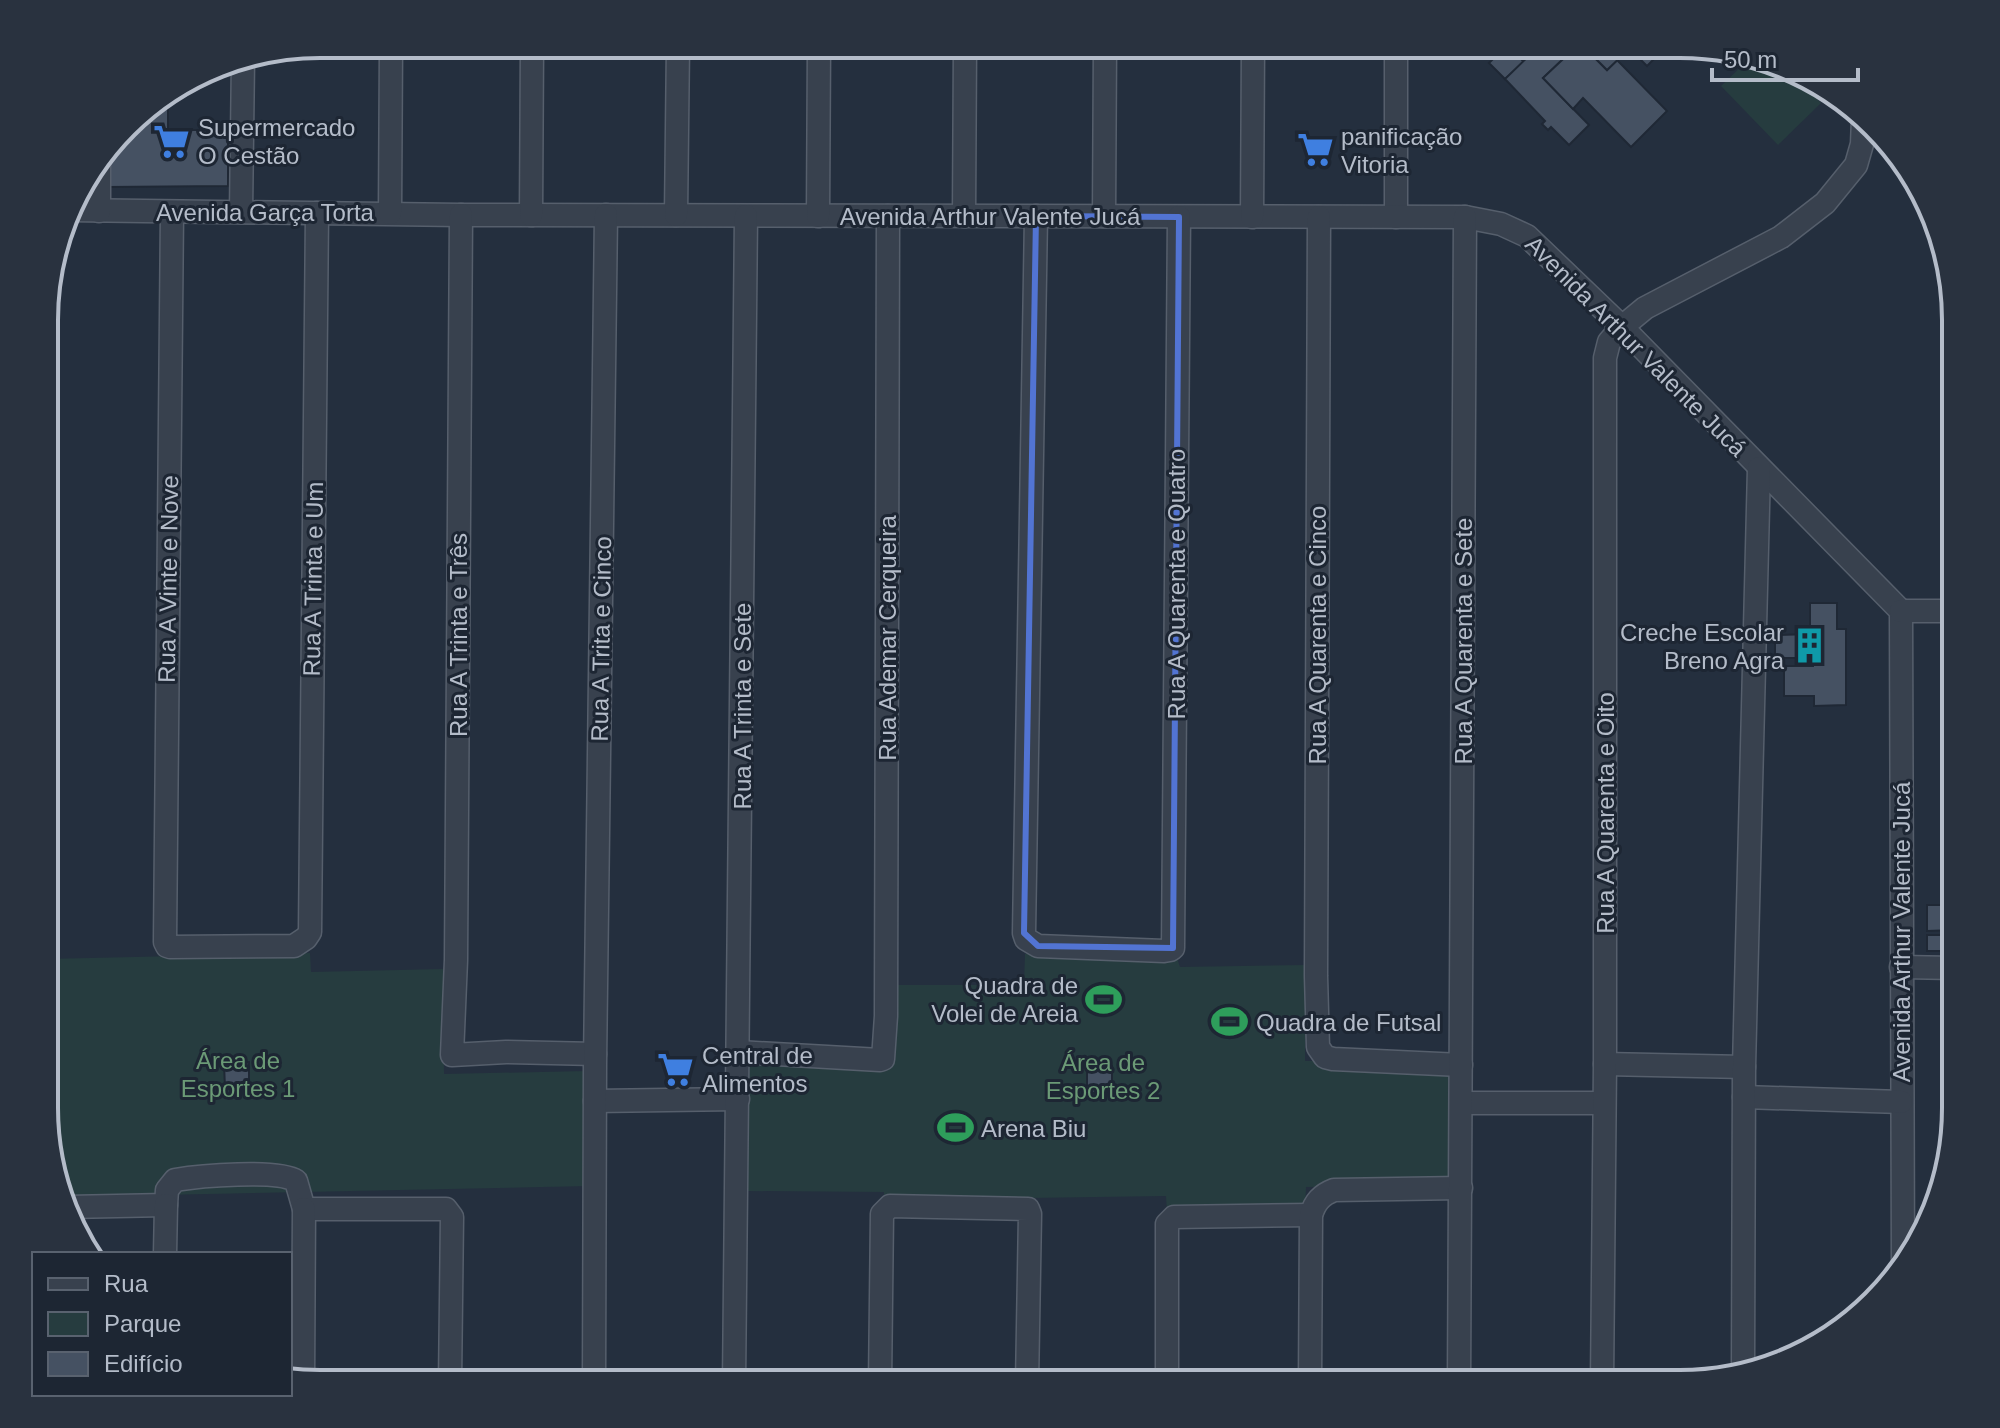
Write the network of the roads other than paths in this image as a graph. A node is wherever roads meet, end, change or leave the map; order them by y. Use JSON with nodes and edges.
{"nodes":[{"id":1,"x":391,"y":58,"type":"edge"},
{"id":2,"x":532,"y":58,"type":"edge"},
{"id":3,"x":678,"y":58,"type":"edge"},
{"id":4,"x":819,"y":58,"type":"edge"},
{"id":5,"x":965,"y":58,"type":"edge"},
{"id":6,"x":1105,"y":59,"type":"edge"},
{"id":7,"x":1253,"y":59,"type":"edge"},
{"id":8,"x":1396,"y":59,"type":"edge"},
{"id":9,"x":243,"y":70,"type":"edge"},
{"id":10,"x":1862,"y":133,"type":"edge"},
{"id":11,"x":99,"y":180,"type":"edge"},
{"id":12,"x":83,"y":210,"type":"edge"},
{"id":13,"x":99,"y":211,"type":"junction"},
{"id":14,"x":172,"y":212,"type":"junction"},
{"id":15,"x":241,"y":212,"type":"junction"},
{"id":16,"x":317,"y":213,"type":"junction"},
{"id":17,"x":390,"y":213,"type":"junction"},
{"id":18,"x":461,"y":215,"type":"junction"},
{"id":19,"x":531,"y":215,"type":"junction"},
{"id":20,"x":606,"y":215,"type":"junction"},
{"id":21,"x":676,"y":215,"type":"junction"},
{"id":22,"x":746,"y":216,"type":"junction"},
{"id":23,"x":818,"y":216,"type":"junction"},
{"id":24,"x":888,"y":216,"type":"junction"},
{"id":25,"x":964,"y":216,"type":"junction"},
{"id":26,"x":1036,"y":216,"type":"junction"},
{"id":27,"x":1104,"y":216,"type":"junction"},
{"id":28,"x":1179,"y":217,"type":"junction"},
{"id":29,"x":1252,"y":217,"type":"junction"},
{"id":30,"x":1319,"y":217,"type":"junction"},
{"id":31,"x":1396,"y":217,"type":"junction"},
{"id":32,"x":1465,"y":217,"type":"junction"},
{"id":33,"x":1622,"y":327,"type":"junction"},
{"id":34,"x":1759,"y":468,"type":"junction"},
{"id":35,"x":1901,"y":611,"type":"junction"},
{"id":36,"x":1941,"y":611,"type":"edge"},
{"id":37,"x":300,"y":943,"type":"joint"},
{"id":38,"x":1901,"y":967,"type":"junction"},
{"id":39,"x":1941,"y":968,"type":"edge"},
{"id":40,"x":739,"y":1052,"type":"junction"},
{"id":41,"x":595,"y":1059,"type":"junction"},
{"id":42,"x":1605,"y":1064,"type":"junction"},
{"id":43,"x":1461,"y":1065,"type":"junction"},
{"id":44,"x":1744,"y":1067,"type":"junction"},
{"id":45,"x":1744,"y":1097,"type":"junction"},
{"id":46,"x":738,"y":1099,"type":"junction"},
{"id":47,"x":595,"y":1101,"type":"junction"},
{"id":48,"x":1901,"y":1102,"type":"junction"},
{"id":49,"x":1461,"y":1103,"type":"junction"},
{"id":50,"x":1604,"y":1103,"type":"junction"},
{"id":51,"x":1461,"y":1188,"type":"junction"},
{"id":52,"x":166,"y":1205,"type":"junction"},
{"id":53,"x":78,"y":1207,"type":"edge"},
{"id":54,"x":304,"y":1209,"type":"junction"},
{"id":55,"x":1311,"y":1215,"type":"junction"},
{"id":56,"x":1903,"y":1245,"type":"edge"},
{"id":57,"x":165,"y":1252,"type":"edge"},
{"id":58,"x":1743,"y":1362,"type":"edge"},
{"id":59,"x":303,"y":1369,"type":"edge"},
{"id":60,"x":450,"y":1369,"type":"edge"},
{"id":61,"x":594,"y":1369,"type":"edge"},
{"id":62,"x":734,"y":1369,"type":"edge"},
{"id":63,"x":880,"y":1369,"type":"edge"},
{"id":64,"x":1027,"y":1370,"type":"edge"},
{"id":65,"x":1167,"y":1370,"type":"edge"},
{"id":66,"x":1310,"y":1370,"type":"edge"},
{"id":67,"x":1459,"y":1370,"type":"edge"},
{"id":68,"x":1602,"y":1370,"type":"edge"}],
"edges":[{"from":1,"to":17,"type":"street"},
{"from":2,"to":19,"type":"street"},
{"from":3,"to":21,"type":"street"},
{"from":4,"to":23,"type":"street"},
{"from":5,"to":25,"type":"street"},
{"from":6,"to":27,"type":"street"},
{"from":7,"to":29,"type":"street"},
{"from":8,"to":31,"type":"street"},
{"from":9,"to":15,"type":"street"},
{"from":10,"to":33,"type":"street"},
{"from":11,"to":13,"type":"street"},
{"from":12,"to":13,"type":"street","name":"Avenida Garça Torta"},
{"from":13,"to":14,"type":"street","name":"Avenida Garça Torta"},
{"from":14,"to":15,"type":"street","name":"Avenida Garça Torta"},
{"from":14,"to":37,"type":"street","name":"Rua A Vinte e Nove"},
{"from":15,"to":16,"type":"street","name":"Avenida Garça Torta"},
{"from":16,"to":17,"type":"street","name":"Avenida Garça Torta"},
{"from":16,"to":37,"type":"street","name":"Rua A Trinta e Um"},
{"from":17,"to":18,"type":"street","name":"Avenida Garça Torta"},
{"from":18,"to":19,"type":"street","name":"Avenida Arthur Valente Jucá"},
{"from":18,"to":41,"type":"street","name":"Rua A Trinta e Três"},
{"from":19,"to":20,"type":"street","name":"Avenida Arthur Valente Jucá"},
{"from":20,"to":21,"type":"street","name":"Avenida Arthur Valente Jucá"},
{"from":20,"to":41,"type":"street","name":"Rua A Trita e Cinco"},
{"from":21,"to":22,"type":"street","name":"Avenida Arthur Valente Jucá"},
{"from":22,"to":23,"type":"street","name":"Avenida Arthur Valente Jucá"},
{"from":22,"to":40,"type":"street","name":"Rua A Trinta e Sete"},
{"from":23,"to":24,"type":"street","name":"Avenida Arthur Valente Jucá"},
{"from":24,"to":25,"type":"street","name":"Avenida Arthur Valente Jucá"},
{"from":24,"to":40,"type":"street","name":"Rua Ademar Cerqueira"},
{"from":25,"to":26,"type":"street","name":"Avenida Arthur Valente Jucá"},
{"from":26,"to":27,"type":"street","name":"Avenida Arthur Valente Jucá"},
{"from":26,"to":28,"type":"street","name":"Rua A Quarenta e Quatro"},
{"from":27,"to":28,"type":"street","name":"Avenida Arthur Valente Jucá"},
{"from":28,"to":29,"type":"street","name":"Avenida Arthur Valente Jucá"},
{"from":29,"to":30,"type":"street","name":"Avenida Arthur Valente Jucá"},
{"from":30,"to":31,"type":"street","name":"Avenida Arthur Valente Jucá"},
{"from":30,"to":43,"type":"street","name":"Rua A Quarenta e Cinco"},
{"from":31,"to":32,"type":"street","name":"Avenida Arthur Valente Jucá"},
{"from":32,"to":33,"type":"street","name":"Avenida Arthur Valente Jucá"},
{"from":32,"to":43,"type":"street","name":"Rua A Quarenta e Sete"},
{"from":33,"to":34,"type":"street","name":"Avenida Arthur Valente Jucá"},
{"from":33,"to":42,"type":"street","name":"Rua A Quarenta e Oito"},
{"from":34,"to":35,"type":"street","name":"Avenida Arthur Valente Jucá"},
{"from":34,"to":44,"type":"street"},
{"from":35,"to":36,"type":"street"},
{"from":35,"to":38,"type":"street","name":"Avenida Arthur Valente Jucá"},
{"from":38,"to":39,"type":"street"},
{"from":38,"to":48,"type":"street","name":"Avenida Arthur Valente Jucá"},
{"from":40,"to":46,"type":"street","name":"Rua A Trinta e Sete"},
{"from":41,"to":47,"type":"street","name":"Rua A Trita e Cinco"},
{"from":42,"to":44,"type":"street"},
{"from":42,"to":50,"type":"street","name":"Rua A Quarenta e Oito"},
{"from":43,"to":49,"type":"street","name":"Rua A Quarenta e Sete"},
{"from":44,"to":45,"type":"street"},
{"from":45,"to":48,"type":"street"},
{"from":45,"to":58,"type":"street"},
{"from":46,"to":47,"type":"street"},
{"from":46,"to":62,"type":"street","name":"Rua A Trinta e Sete"},
{"from":47,"to":61,"type":"street","name":"Rua A Trita e Cinco"},
{"from":48,"to":56,"type":"street","name":"Avenida Arthur Valente Jucá"},
{"from":49,"to":50,"type":"street"},
{"from":49,"to":51,"type":"street","name":"Rua A Quarenta e Sete"},
{"from":50,"to":68,"type":"street","name":"Rua A Quarenta e Oito"},
{"from":51,"to":55,"type":"street"},
{"from":51,"to":67,"type":"street","name":"Rua A Quarenta e Sete"},
{"from":52,"to":53,"type":"street"},
{"from":52,"to":54,"type":"street"},
{"from":52,"to":57,"type":"street"},
{"from":54,"to":59,"type":"street"},
{"from":54,"to":60,"type":"street"},
{"from":55,"to":65,"type":"street"},
{"from":55,"to":66,"type":"street"},
{"from":63,"to":64,"type":"street"}]}
